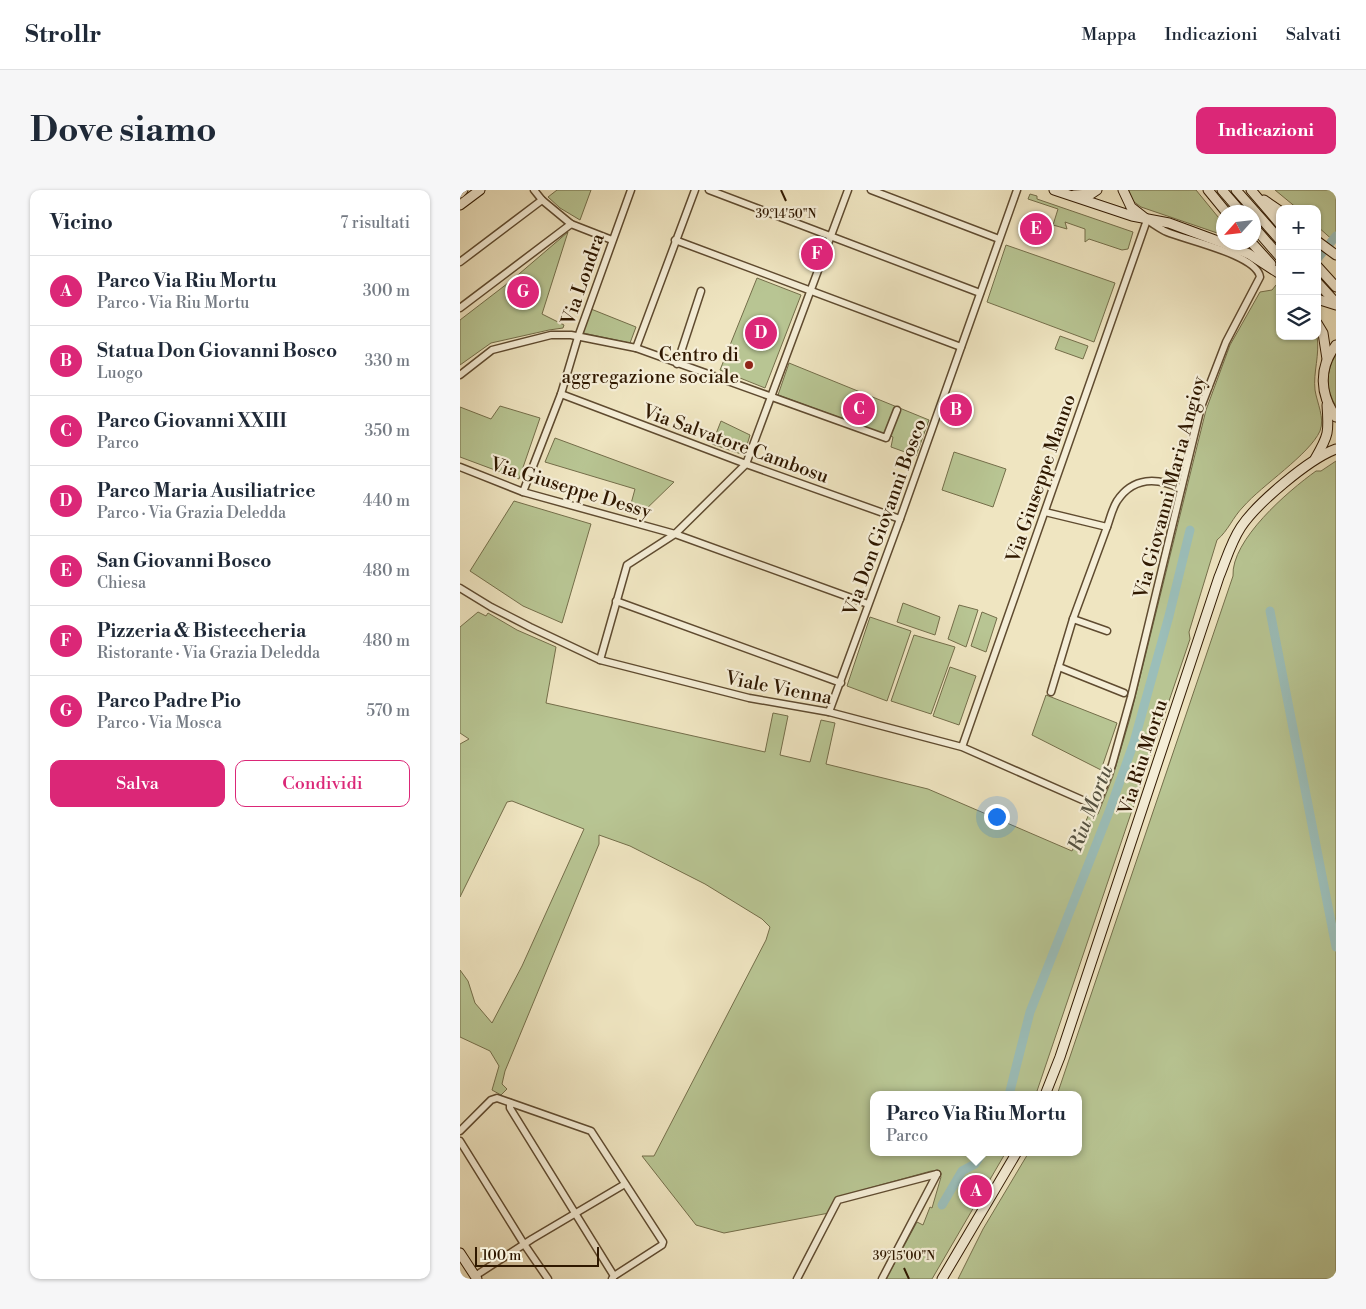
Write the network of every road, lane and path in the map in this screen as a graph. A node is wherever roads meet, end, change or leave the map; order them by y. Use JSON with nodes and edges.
{"nodes":[{"id":1,"x":463,"y":190,"type":"edge"},
{"id":2,"x":480,"y":190,"type":"edge"},
{"id":3,"x":534,"y":190,"type":"edge"},
{"id":4,"x":631,"y":190,"type":"edge"},
{"id":5,"x":695,"y":190,"type":"edge"},
{"id":6,"x":709,"y":190,"type":"edge"},
{"id":7,"x":848,"y":190,"type":"edge"},
{"id":8,"x":871,"y":190,"type":"edge"},
{"id":9,"x":1017,"y":190,"type":"edge"},
{"id":10,"x":1054,"y":190,"type":"edge"},
{"id":11,"x":1097,"y":190,"type":"edge"},
{"id":12,"x":1123,"y":190,"type":"edge"},
{"id":13,"x":1208,"y":190,"type":"edge"},
{"id":14,"x":1222,"y":190,"type":"edge"},
{"id":15,"x":1236,"y":190,"type":"edge"},
{"id":16,"x":1252,"y":191,"type":"edge"},
{"id":17,"x":460,"y":192,"type":"edge"},
{"id":18,"x":1068,"y":195,"type":"junction"},
{"id":19,"x":542,"y":200,"type":"junction"},
{"id":20,"x":460,"y":205,"type":"edge"},
{"id":21,"x":1220,"y":205,"type":"edge"},
{"id":22,"x":1235,"y":205,"type":"edge"},
{"id":23,"x":1276,"y":208,"type":"edge"},
{"id":24,"x":1276,"y":219,"type":"edge"},
{"id":25,"x":1147,"y":220,"type":"junction"},
{"id":26,"x":571,"y":224,"type":"junction"},
{"id":27,"x":1261,"y":235,"type":"edge"},
{"id":28,"x":831,"y":236,"type":"junction"},
{"id":29,"x":1276,"y":237,"type":"edge"},
{"id":30,"x":612,"y":240,"type":"junction"},
{"id":31,"x":675,"y":240,"type":"junction"},
{"id":32,"x":999,"y":240,"type":"junction"},
{"id":33,"x":1321,"y":244,"type":"edge"},
{"id":34,"x":1258,"y":250,"type":"edge"},
{"id":35,"x":1276,"y":252,"type":"edge"},
{"id":36,"x":1336,"y":256,"type":"edge"},
{"id":37,"x":460,"y":262,"type":"edge"},
{"id":38,"x":1276,"y":269,"type":"edge"},
{"id":39,"x":1321,"y":270,"type":"edge"},
{"id":40,"x":1276,"y":271,"type":"edge"},
{"id":41,"x":1321,"y":287,"type":"edge"},
{"id":42,"x":1336,"y":287,"type":"edge"},
{"id":43,"x":811,"y":290,"type":"junction"},
{"id":44,"x":701,"y":292,"type":"dead end"},
{"id":45,"x":980,"y":293,"type":"junction"},
{"id":46,"x":1319,"y":295,"type":"edge"},
{"id":47,"x":1321,"y":300,"type":"edge"},
{"id":48,"x":1335,"y":304,"type":"edge"},
{"id":49,"x":460,"y":308,"type":"edge"},
{"id":50,"x":1321,"y":330,"type":"edge"},
{"id":51,"x":578,"y":337,"type":"junction"},
{"id":52,"x":1336,"y":345,"type":"edge"},
{"id":53,"x":961,"y":347,"type":"junction"},
{"id":54,"x":636,"y":348,"type":"junction"},
{"id":55,"x":1328,"y":360,"type":"junction"},
{"id":56,"x":677,"y":364,"type":"junction"},
{"id":57,"x":460,"y":376,"type":"edge"},
{"id":58,"x":561,"y":394,"type":"junction"},
{"id":59,"x":771,"y":397,"type":"junction"},
{"id":60,"x":1328,"y":405,"type":"junction"},
{"id":61,"x":897,"y":410,"type":"dead end"},
{"id":62,"x":1336,"y":417,"type":"edge"},
{"id":63,"x":1336,"y":449,"type":"edge"},
{"id":64,"x":1315,"y":459,"type":"junction"},
{"id":65,"x":746,"y":464,"type":"junction"},
{"id":66,"x":460,"y":467,"type":"edge"},
{"id":67,"x":1181,"y":489,"type":"junction"},
{"id":68,"x":523,"y":492,"type":"junction"},
{"id":69,"x":1045,"y":512,"type":"junction"},
{"id":70,"x":900,"y":519,"type":"junction"},
{"id":71,"x":1107,"y":528,"type":"junction"},
{"id":72,"x":675,"y":534,"type":"junction"},
{"id":73,"x":460,"y":588,"type":"edge"},
{"id":74,"x":616,"y":601,"type":"junction"},
{"id":75,"x":868,"y":604,"type":"junction"},
{"id":76,"x":1073,"y":620,"type":"junction"},
{"id":77,"x":1107,"y":631,"type":"dead end"},
{"id":78,"x":600,"y":660,"type":"junction"},
{"id":79,"x":1059,"y":667,"type":"junction"},
{"id":80,"x":841,"y":683,"type":"junction"},
{"id":81,"x":1051,"y":692,"type":"dead end"},
{"id":82,"x":1124,"y":693,"type":"dead end"},
{"id":83,"x":830,"y":712,"type":"junction"},
{"id":84,"x":962,"y":747,"type":"junction"},
{"id":85,"x":1096,"y":806,"type":"joint"},
{"id":86,"x":1047,"y":1091,"type":"edge"},
{"id":87,"x":510,"y":1103,"type":"junction"},
{"id":88,"x":460,"y":1131,"type":"edge"},
{"id":89,"x":460,"y":1141,"type":"edge"},
{"id":90,"x":1016,"y":1156,"type":"edge"},
{"id":91,"x":625,"y":1184,"type":"junction"},
{"id":92,"x":576,"y":1213,"type":"junction"},
{"id":93,"x":524,"y":1244,"type":"junction"},
{"id":94,"x":460,"y":1252,"type":"edge"},
{"id":95,"x":613,"y":1277,"type":"edge"},
{"id":96,"x":476,"y":1278,"type":"edge"},
{"id":97,"x":548,"y":1279,"type":"edge"},
{"id":98,"x":797,"y":1279,"type":"edge"},
{"id":99,"x":882,"y":1279,"type":"edge"},
{"id":100,"x":942,"y":1279,"type":"edge"}],
"edges":[{"from":1,"to":17,"type":"main road"},
{"from":2,"to":20,"type":"main road"},
{"from":3,"to":19,"type":"street"},
{"from":4,"to":30,"type":"street","name":"Via Londra"},
{"from":5,"to":31,"type":"street"},
{"from":6,"to":28,"type":"street"},
{"from":7,"to":28,"type":"street"},
{"from":8,"to":32,"type":"street"},
{"from":9,"to":32,"type":"street","name":"Via Don Giovanni Bosco"},
{"from":10,"to":18,"type":"main road"},
{"from":11,"to":18,"type":"main road"},
{"from":12,"to":25,"type":"main road"},
{"from":13,"to":21,"type":"main road"},
{"from":14,"to":22,"type":"main road"},
{"from":15,"to":29,"type":"main road"},
{"from":16,"to":23,"type":"main road"},
{"from":16,"to":24,"type":"main road"},
{"from":18,"to":25,"type":"main road"},
{"from":19,"to":26,"type":"street"},
{"from":19,"to":37,"type":"street"},
{"from":25,"to":40,"type":"main road"},
{"from":25,"to":67,"type":"street","name":"Via Giovanni Maria Angioy"},
{"from":25,"to":69,"type":"street","name":"Via Giuseppe Manno"},
{"from":26,"to":30,"type":"street"},
{"from":26,"to":49,"type":"street"},
{"from":27,"to":35,"type":"main road"},
{"from":28,"to":43,"type":"street"},
{"from":28,"to":45,"type":"street"},
{"from":30,"to":51,"type":"street","name":"Via Londra"},
{"from":31,"to":43,"type":"street"},
{"from":31,"to":54,"type":"street"},
{"from":32,"to":45,"type":"street","name":"Via Don Giovanni Bosco"},
{"from":33,"to":36,"type":"main road"},
{"from":34,"to":38,"type":"main road"},
{"from":39,"to":42,"type":"main road"},
{"from":41,"to":48,"type":"main road"},
{"from":43,"to":53,"type":"street"},
{"from":43,"to":59,"type":"street"},
{"from":44,"to":56,"type":"street"},
{"from":45,"to":53,"type":"street","name":"Via Don Giovanni Bosco"},
{"from":46,"to":48,"type":"main road"},
{"from":47,"to":48,"type":"main road"},
{"from":50,"to":55,"type":"main road"},
{"from":51,"to":54,"type":"street"},
{"from":51,"to":57,"type":"street"},
{"from":51,"to":58,"type":"street","name":"Via Londra"},
{"from":52,"to":55,"type":"main road"},
{"from":53,"to":70,"type":"street","name":"Via Don Giovanni Bosco"},
{"from":54,"to":56,"type":"street"},
{"from":55,"to":60,"type":"main road"},
{"from":56,"to":59,"type":"street"},
{"from":58,"to":65,"type":"street","name":"Via Salvatore Cambosu"},
{"from":58,"to":68,"type":"street","name":"Via Londra"},
{"from":59,"to":61,"type":"street"},
{"from":59,"to":65,"type":"street"},
{"from":60,"to":62,"type":"main road"},
{"from":60,"to":64,"type":"main road","name":"Via Riu Mortu"},
{"from":63,"to":64,"type":"main road","name":"Via Riu Mortu"},
{"from":64,"to":86,"type":"main road","name":"Via Riu Mortu"},
{"from":65,"to":70,"type":"street","name":"Via Salvatore Cambosu"},
{"from":65,"to":72,"type":"street"},
{"from":66,"to":68,"type":"street","name":"Via Giuseppe Dessy"},
{"from":67,"to":71,"type":"street"},
{"from":67,"to":85,"type":"street","name":"Via Giovanni Maria Angioy"},
{"from":68,"to":72,"type":"street","name":"Via Giuseppe Dessy"},
{"from":69,"to":71,"type":"street"},
{"from":69,"to":84,"type":"street","name":"Via Giuseppe Manno"},
{"from":70,"to":75,"type":"street","name":"Via Don Giovanni Bosco"},
{"from":71,"to":76,"type":"street"},
{"from":72,"to":74,"type":"street"},
{"from":72,"to":75,"type":"street","name":"Via Giuseppe Dessy"},
{"from":73,"to":78,"type":"street","name":"Viale Vienna"},
{"from":74,"to":78,"type":"street"},
{"from":74,"to":80,"type":"street"},
{"from":75,"to":80,"type":"street","name":"Via Don Giovanni Bosco"},
{"from":76,"to":77,"type":"street"},
{"from":76,"to":79,"type":"street"},
{"from":78,"to":83,"type":"street","name":"Viale Vienna"},
{"from":79,"to":81,"type":"street"},
{"from":79,"to":82,"type":"street"},
{"from":80,"to":83,"type":"street","name":"Via Don Giovanni Bosco"},
{"from":83,"to":84,"type":"street","name":"Viale Vienna"},
{"from":84,"to":85,"type":"street","name":"Viale Vienna"},
{"from":87,"to":88,"type":"street"},
{"from":87,"to":91,"type":"street"},
{"from":87,"to":92,"type":"street"},
{"from":89,"to":93,"type":"street"},
{"from":90,"to":100,"type":"main road"},
{"from":91,"to":92,"type":"street"},
{"from":91,"to":95,"type":"street"},
{"from":92,"to":93,"type":"street"},
{"from":92,"to":95,"type":"street"},
{"from":93,"to":96,"type":"street"},
{"from":93,"to":97,"type":"street"},
{"from":94,"to":96,"type":"main road"},
{"from":98,"to":99,"type":"street"}]}
